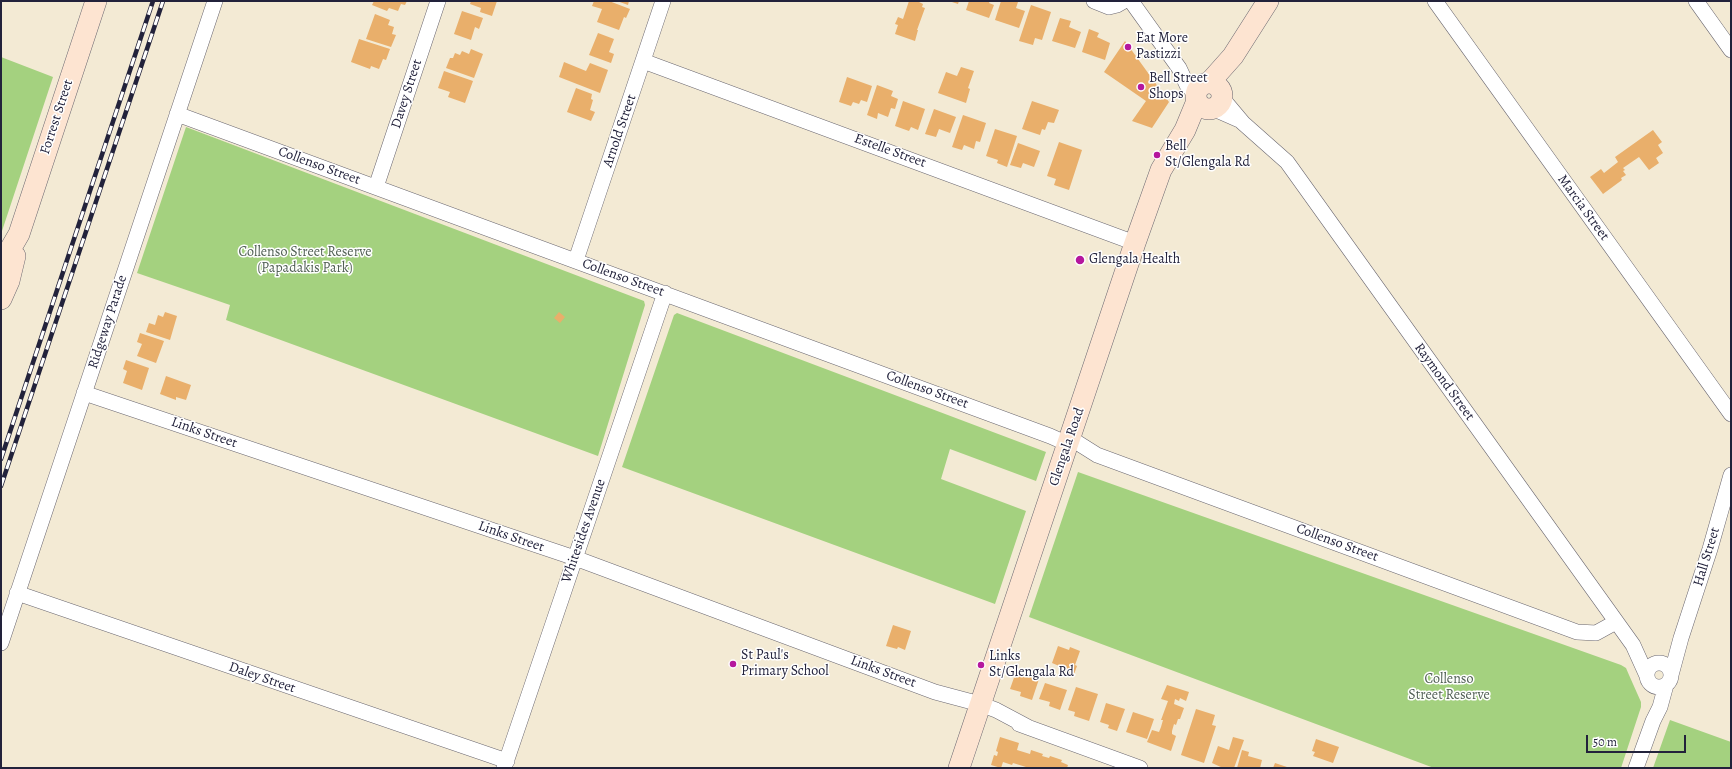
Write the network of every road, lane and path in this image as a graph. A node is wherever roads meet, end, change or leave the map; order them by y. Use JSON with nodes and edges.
{"nodes":[{"id":1,"x":96,"y":1,"type":"edge"},
{"id":2,"x":215,"y":1,"type":"edge"},
{"id":3,"x":438,"y":1,"type":"edge"},
{"id":4,"x":663,"y":1,"type":"edge"},
{"id":5,"x":1094,"y":1,"type":"edge"},
{"id":6,"x":1124,"y":1,"type":"edge"},
{"id":7,"x":1131,"y":1,"type":"edge"},
{"id":8,"x":1268,"y":1,"type":"edge"},
{"id":9,"x":1435,"y":1,"type":"edge"},
{"id":10,"x":1696,"y":1,"type":"edge"},
{"id":11,"x":1731,"y":50,"type":"edge"},
{"id":12,"x":644,"y":61,"type":"junction"},
{"id":13,"x":1209,"y":96,"type":"junction"},
{"id":14,"x":177,"y":114,"type":"junction"},
{"id":15,"x":376,"y":186,"type":"junction"},
{"id":16,"x":1135,"y":243,"type":"junction"},
{"id":17,"x":8,"y":253,"type":"edge"},
{"id":18,"x":576,"y":260,"type":"junction"},
{"id":19,"x":665,"y":293,"type":"junction"},
{"id":20,"x":1,"y":299,"type":"edge"},
{"id":21,"x":84,"y":393,"type":"junction"},
{"id":22,"x":1731,"y":414,"type":"edge"},
{"id":23,"x":1068,"y":444,"type":"junction"},
{"id":24,"x":1731,"y":475,"type":"edge"},
{"id":25,"x":575,"y":558,"type":"junction"},
{"id":26,"x":18,"y":594,"type":"junction"},
{"id":27,"x":1618,"y":625,"type":"junction"},
{"id":28,"x":1,"y":643,"type":"edge"},
{"id":29,"x":1659,"y":675,"type":"junction"},
{"id":30,"x":979,"y":708,"type":"junction"},
{"id":31,"x":506,"y":764,"type":"edge"},
{"id":32,"x":959,"y":768,"type":"edge"},
{"id":33,"x":1140,"y":768,"type":"edge"},
{"id":34,"x":1636,"y":768,"type":"edge"}],
"edges":[{"from":1,"to":17,"type":"street","name":"Forrest Street"},
{"from":2,"to":14,"type":"street","name":"Ridgeway Parade"},
{"from":3,"to":15,"type":"street","name":"Davey Street"},
{"from":4,"to":12,"type":"street","name":"Arnold Street"},
{"from":5,"to":6,"type":"street"},
{"from":7,"to":13,"type":"street","name":"Raymond Street"},
{"from":8,"to":13,"type":"street","name":"Glengala Road"},
{"from":9,"to":22,"type":"street","name":"Marcia Street"},
{"from":10,"to":11,"type":"street"},
{"from":12,"to":16,"type":"street","name":"Estelle Street"},
{"from":12,"to":18,"type":"street","name":"Arnold Street"},
{"from":13,"to":16,"type":"street","name":"Glengala Road"},
{"from":13,"to":27,"type":"street","name":"Raymond Street"},
{"from":14,"to":15,"type":"street","name":"Collenso Street"},
{"from":14,"to":21,"type":"street","name":"Ridgeway Parade"},
{"from":15,"to":18,"type":"street","name":"Collenso Street"},
{"from":16,"to":23,"type":"street","name":"Glengala Road"},
{"from":17,"to":20,"type":"street","name":"Forrest Street"},
{"from":18,"to":19,"type":"street","name":"Collenso Street"},
{"from":19,"to":23,"type":"street","name":"Collenso Street"},
{"from":19,"to":25,"type":"street","name":"Whitesides Avenue"},
{"from":21,"to":25,"type":"street","name":"Links Street"},
{"from":21,"to":26,"type":"street","name":"Ridgeway Parade"},
{"from":23,"to":27,"type":"street","name":"Collenso Street"},
{"from":23,"to":30,"type":"street","name":"Glengala Road"},
{"from":24,"to":29,"type":"street","name":"Hall Street"},
{"from":25,"to":30,"type":"street","name":"Links Street"},
{"from":25,"to":31,"type":"street","name":"Whitesides Avenue"},
{"from":26,"to":28,"type":"street","name":"Ridgeway Parade"},
{"from":26,"to":31,"type":"street","name":"Daley Street"},
{"from":27,"to":29,"type":"street","name":"Raymond Street"},
{"from":29,"to":34,"type":"street"},
{"from":30,"to":32,"type":"street","name":"Glengala Road"},
{"from":30,"to":33,"type":"street","name":"Links Street"}]}
